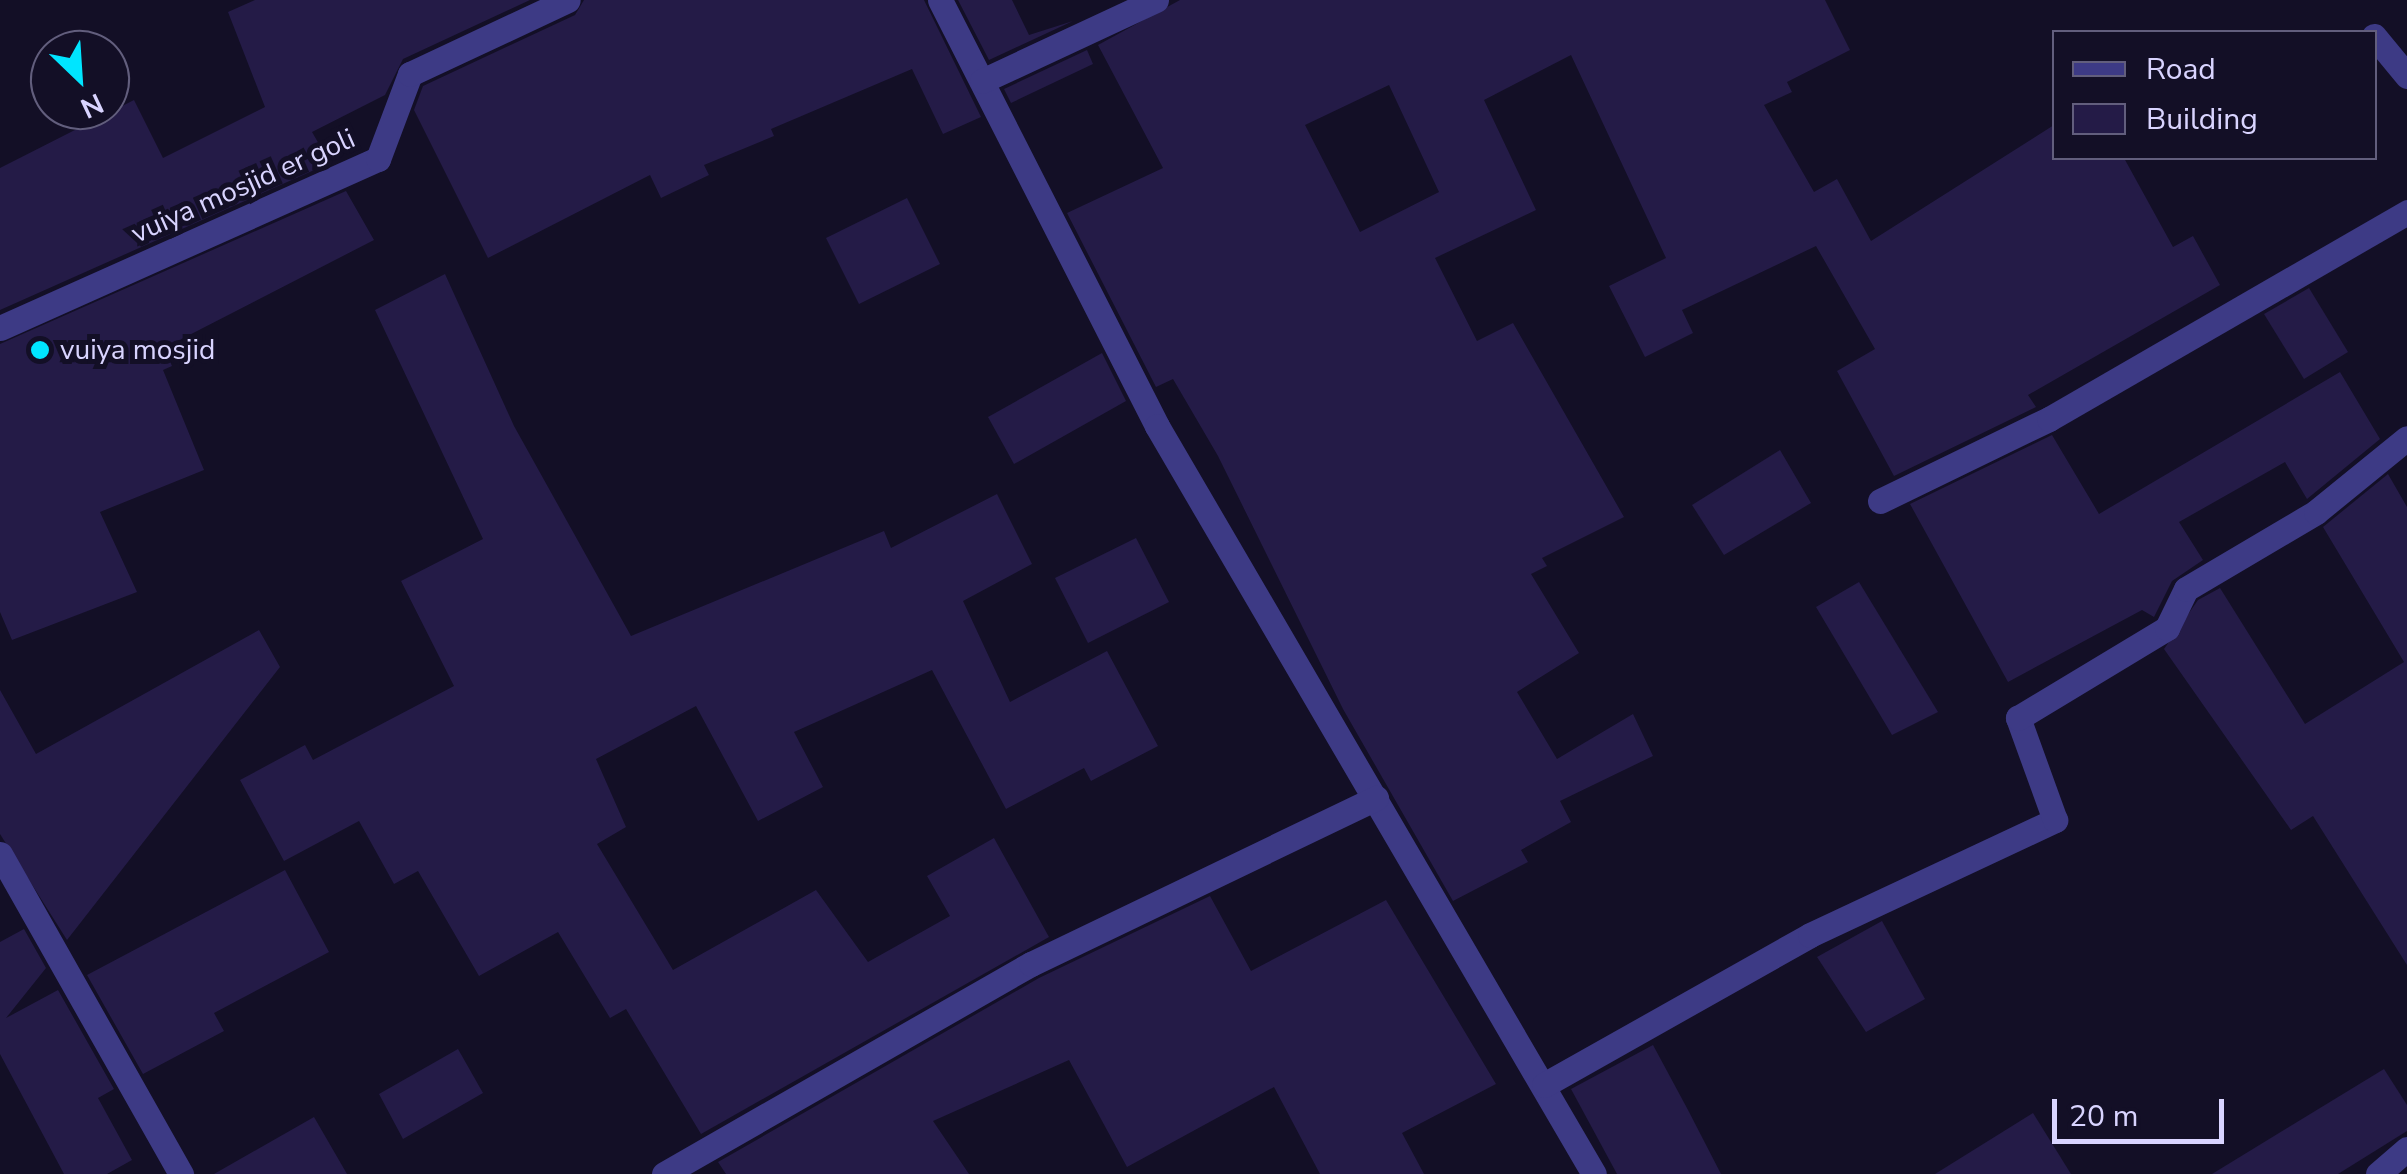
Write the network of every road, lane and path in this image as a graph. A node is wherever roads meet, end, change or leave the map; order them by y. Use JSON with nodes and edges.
{"nodes":[{"id":1,"x":568,"y":0,"type":"edge"},
{"id":2,"x":940,"y":0,"type":"edge"},
{"id":3,"x":1156,"y":0,"type":"edge"},
{"id":4,"x":2377,"y":39,"type":"edge"},
{"id":5,"x":2407,"y":76,"type":"edge"},
{"id":6,"x":982,"y":82,"type":"junction"},
{"id":7,"x":2407,"y":212,"type":"edge"},
{"id":8,"x":0,"y":328,"type":"edge"},
{"id":9,"x":2407,"y":438,"type":"edge"},
{"id":10,"x":1880,"y":501,"type":"dead end"},
{"id":11,"x":1376,"y":798,"type":"junction"},
{"id":12,"x":0,"y":854,"type":"edge"},
{"id":13,"x":1544,"y":1085,"type":"junction"},
{"id":14,"x":2407,"y":1149,"type":"edge"},
{"id":15,"x":181,"y":1174,"type":"edge"},
{"id":16,"x":664,"y":1174,"type":"edge"},
{"id":17,"x":1594,"y":1174,"type":"edge"},
{"id":18,"x":2378,"y":1174,"type":"edge"}],
"edges":[{"from":1,"to":8,"type":"street","name":"vuiya mosjid er goli"},
{"from":2,"to":6,"type":"street"},
{"from":3,"to":6,"type":"street"},
{"from":4,"to":5,"type":"street"},
{"from":6,"to":11,"type":"street"},
{"from":7,"to":10,"type":"street"},
{"from":9,"to":13,"type":"street"},
{"from":11,"to":13,"type":"street"},
{"from":11,"to":16,"type":"street"},
{"from":12,"to":15,"type":"street"},
{"from":13,"to":17,"type":"street"},
{"from":14,"to":18,"type":"street"}]}
